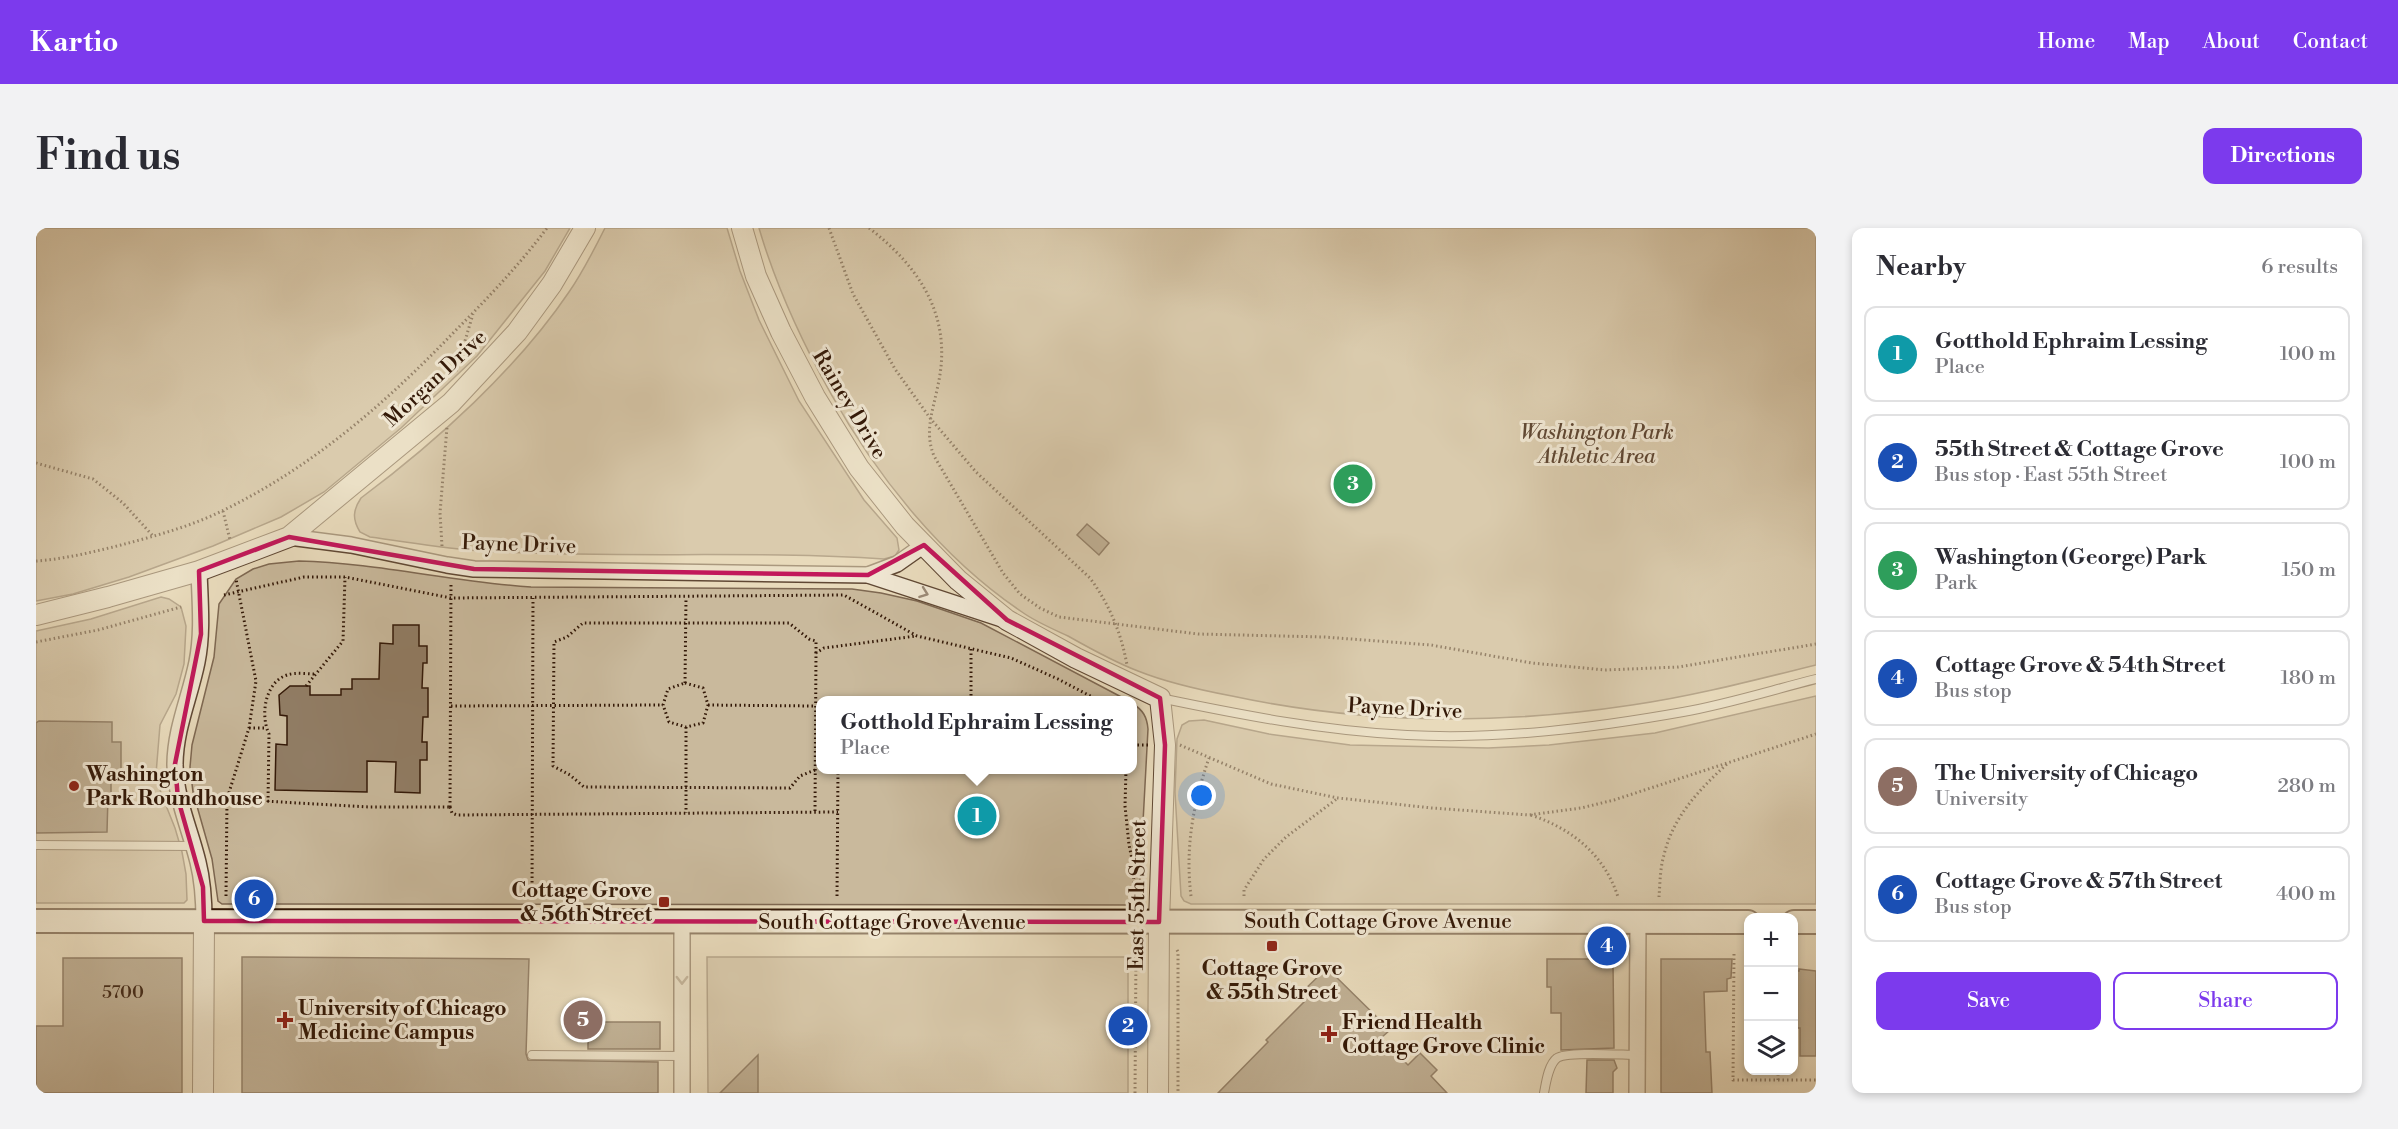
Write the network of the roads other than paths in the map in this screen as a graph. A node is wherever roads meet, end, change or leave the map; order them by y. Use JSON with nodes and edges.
{"nodes":[{"id":1,"x":585,"y":228,"type":"edge"},
{"id":2,"x":742,"y":228,"type":"edge"},
{"id":3,"x":289,"y":537,"type":"junction"},
{"id":4,"x":924,"y":545,"type":"junction"},
{"id":5,"x":200,"y":571,"type":"junction"},
{"id":6,"x":868,"y":575,"type":"junction"},
{"id":7,"x":958,"y":580,"type":"joint"},
{"id":8,"x":36,"y":615,"type":"edge"},
{"id":9,"x":1007,"y":620,"type":"junction"},
{"id":10,"x":1816,"y":680,"type":"edge"},
{"id":11,"x":1160,"y":698,"type":"junction"},
{"id":12,"x":36,"y":845,"type":"edge"},
{"id":13,"x":193,"y":846,"type":"junction"},
{"id":14,"x":36,"y":921,"type":"edge"},
{"id":15,"x":204,"y":921,"type":"junction"},
{"id":16,"x":682,"y":921,"type":"junction"},
{"id":17,"x":1159,"y":922,"type":"junction"},
{"id":18,"x":1638,"y":922,"type":"junction"},
{"id":19,"x":1744,"y":922,"type":"edge"},
{"id":20,"x":1798,"y":922,"type":"edge"},
{"id":21,"x":1816,"y":922,"type":"edge"},
{"id":22,"x":1637,"y":1054,"type":"junction"},
{"id":23,"x":532,"y":1055,"type":"dead end"},
{"id":24,"x":682,"y":1056,"type":"junction"},
{"id":25,"x":203,"y":1093,"type":"edge"},
{"id":26,"x":682,"y":1093,"type":"edge"},
{"id":27,"x":1158,"y":1093,"type":"edge"},
{"id":28,"x":1544,"y":1093,"type":"edge"},
{"id":29,"x":1637,"y":1093,"type":"edge"}],
"edges":[{"from":1,"to":3,"type":"street","name":"Morgan Drive"},
{"from":2,"to":4,"type":"street","name":"Rainey Drive"},
{"from":3,"to":5,"type":"street","name":"Payne Drive"},
{"from":3,"to":6,"type":"street","name":"Payne Drive"},
{"from":4,"to":6,"type":"street"},
{"from":4,"to":7,"type":"street","name":"Rainey Drive"},
{"from":5,"to":8,"type":"street","name":"Payne Drive"},
{"from":5,"to":13,"type":"street"},
{"from":6,"to":9,"type":"street","name":"Payne Drive","one_way":true},
{"from":7,"to":9,"type":"street","name":"Payne Drive"},
{"from":9,"to":11,"type":"street","name":"Payne Drive"},
{"from":10,"to":11,"type":"lane","name":"Payne Drive"},
{"from":11,"to":17,"type":"street","name":"East 55th Street"},
{"from":12,"to":13,"type":"lane"},
{"from":13,"to":15,"type":"street"},
{"from":14,"to":15,"type":"main road","name":"South Cottage Grove Avenue"},
{"from":15,"to":16,"type":"main road","name":"South Cottage Grove Avenue"},
{"from":15,"to":25,"type":"street"},
{"from":16,"to":17,"type":"main road","name":"South Cottage Grove Avenue"},
{"from":16,"to":24,"type":"street","one_way":true},
{"from":17,"to":18,"type":"main road","name":"South Cottage Grove Avenue"},
{"from":17,"to":27,"type":"street","name":"East 55th Street"},
{"from":18,"to":19,"type":"main road","name":"South Cottage Grove Avenue"},
{"from":18,"to":22,"type":"street"},
{"from":20,"to":21,"type":"main road"},
{"from":22,"to":28,"type":"lane"},
{"from":22,"to":29,"type":"street"},
{"from":23,"to":24,"type":"lane"},
{"from":24,"to":26,"type":"street"}]}
